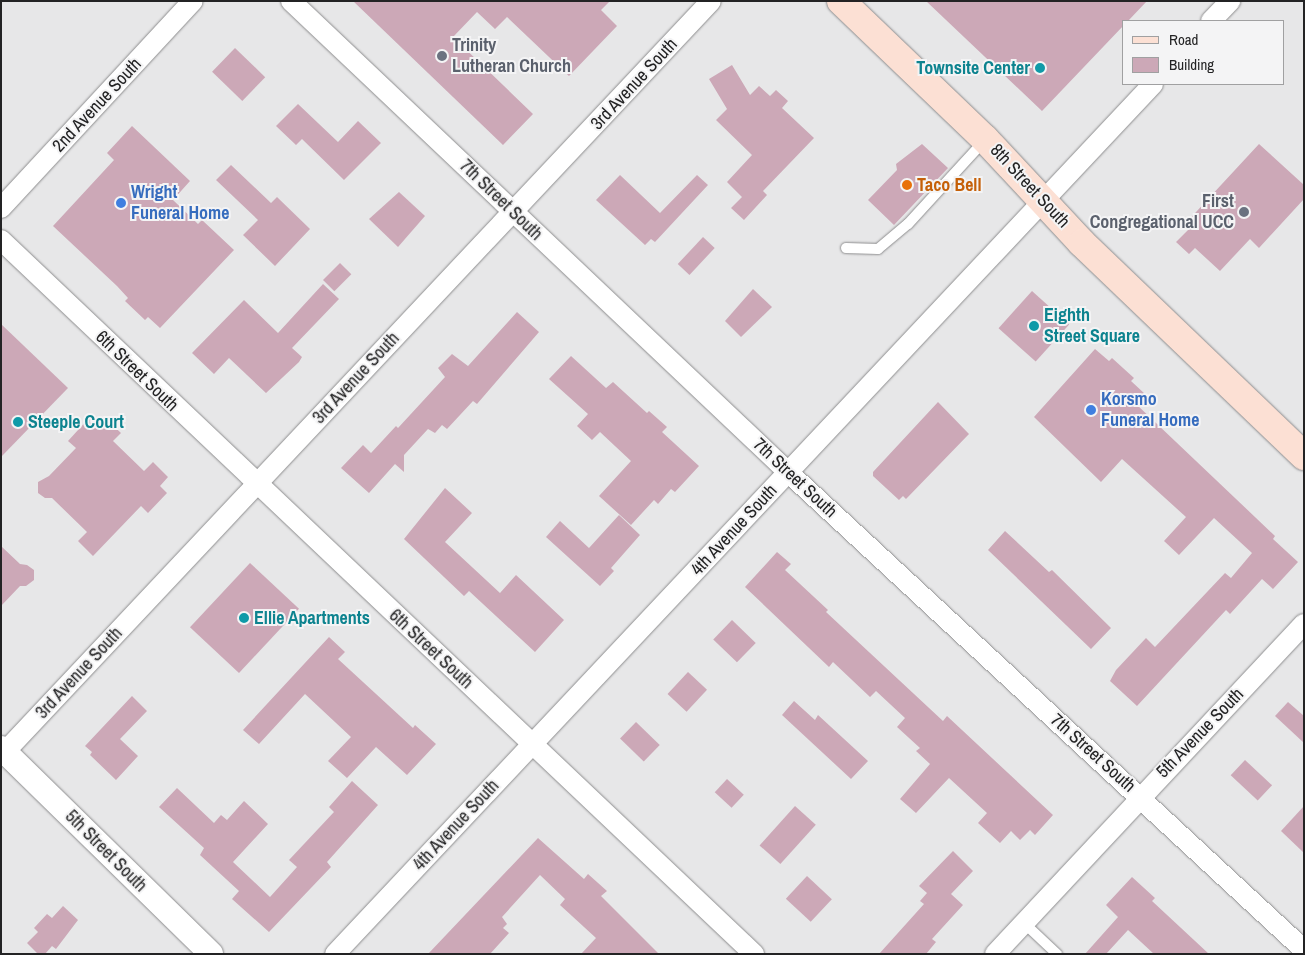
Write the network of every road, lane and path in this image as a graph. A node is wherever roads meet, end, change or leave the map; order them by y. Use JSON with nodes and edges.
{"nodes":[{"id":1,"x":193,"y":1,"type":"edge"},
{"id":2,"x":291,"y":1,"type":"edge"},
{"id":3,"x":711,"y":1,"type":"edge"},
{"id":4,"x":840,"y":1,"type":"edge"},
{"id":5,"x":1230,"y":1,"type":"edge"},
{"id":6,"x":1212,"y":20,"type":"edge"},
{"id":7,"x":1152,"y":85,"type":"edge"},
{"id":8,"x":985,"y":139,"type":"junction"},
{"id":9,"x":1043,"y":201,"type":"junction"},
{"id":10,"x":1,"y":208,"type":"edge"},
{"id":11,"x":513,"y":212,"type":"junction"},
{"id":12,"x":1,"y":240,"type":"edge"},
{"id":13,"x":846,"y":248,"type":"dead end"},
{"id":14,"x":1304,"y":456,"type":"edge"},
{"id":15,"x":788,"y":472,"type":"junction"},
{"id":16,"x":257,"y":485,"type":"junction"},
{"id":17,"x":1304,"y":624,"type":"edge"},
{"id":18,"x":532,"y":744,"type":"junction"},
{"id":19,"x":3,"y":752,"type":"edge"},
{"id":20,"x":1140,"y":796,"type":"junction"},
{"id":21,"x":1023,"y":922,"type":"junction"},
{"id":22,"x":1304,"y":950,"type":"edge"},
{"id":23,"x":211,"y":954,"type":"edge"},
{"id":24,"x":335,"y":954,"type":"edge"},
{"id":25,"x":754,"y":954,"type":"edge"},
{"id":26,"x":995,"y":954,"type":"edge"},
{"id":27,"x":1057,"y":954,"type":"edge"}],
"edges":[{"from":1,"to":10,"type":"street","name":"2nd Avenue South"},
{"from":2,"to":11,"type":"street","name":"7th Street South"},
{"from":3,"to":11,"type":"street","name":"3rd Avenue South"},
{"from":4,"to":8,"type":"main road","name":"8th Street South"},
{"from":5,"to":6,"type":"street"},
{"from":7,"to":9,"type":"street","name":"4th Avenue South"},
{"from":8,"to":9,"type":"main road","name":"8th Street South"},
{"from":8,"to":13,"type":"lane"},
{"from":9,"to":14,"type":"main road","name":"8th Street South"},
{"from":9,"to":15,"type":"street","name":"4th Avenue South"},
{"from":11,"to":15,"type":"street","name":"7th Street South"},
{"from":11,"to":16,"type":"street","name":"3rd Avenue South"},
{"from":12,"to":16,"type":"street","name":"6th Street South"},
{"from":15,"to":18,"type":"street","name":"4th Avenue South"},
{"from":15,"to":20,"type":"street","name":"7th Street South"},
{"from":16,"to":18,"type":"street","name":"6th Street South"},
{"from":16,"to":19,"type":"street","name":"3rd Avenue South"},
{"from":17,"to":20,"type":"street","name":"5th Avenue South"},
{"from":18,"to":24,"type":"street","name":"4th Avenue South"},
{"from":18,"to":25,"type":"street","name":"6th Street South"},
{"from":19,"to":23,"type":"street","name":"5th Street South"},
{"from":20,"to":21,"type":"street","name":"5th Avenue South"},
{"from":20,"to":22,"type":"street","name":"7th Street South"},
{"from":21,"to":26,"type":"street","name":"5th Avenue South"},
{"from":21,"to":27,"type":"lane"}]}
